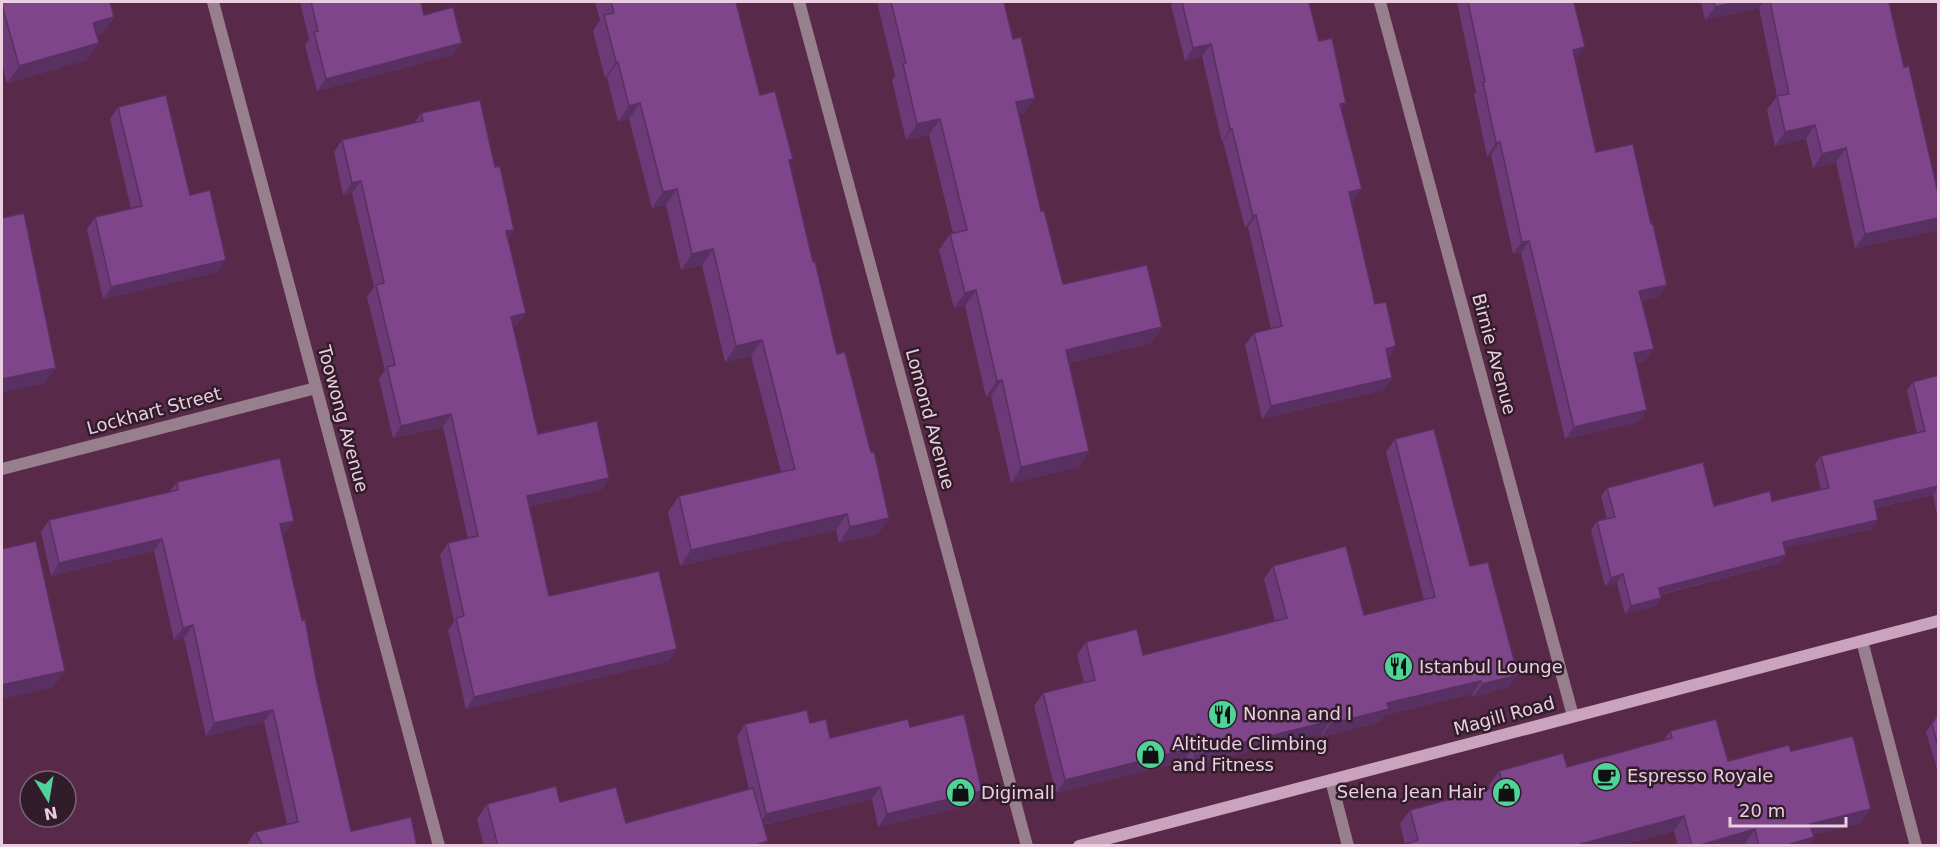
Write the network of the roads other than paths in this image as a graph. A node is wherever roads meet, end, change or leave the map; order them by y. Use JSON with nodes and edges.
{"nodes":[{"id":1,"x":213,"y":2,"type":"edge"},
{"id":2,"x":799,"y":2,"type":"edge"},
{"id":3,"x":1380,"y":2,"type":"edge"},
{"id":4,"x":316,"y":388,"type":"junction"},
{"id":5,"x":2,"y":469,"type":"edge"},
{"id":6,"x":1938,"y":621,"type":"edge"},
{"id":7,"x":1862,"y":641,"type":"junction"},
{"id":8,"x":1573,"y":717,"type":"junction"},
{"id":9,"x":1331,"y":780,"type":"junction"},
{"id":10,"x":439,"y":846,"type":"edge"},
{"id":11,"x":1027,"y":846,"type":"edge"},
{"id":12,"x":1079,"y":846,"type":"edge"},
{"id":13,"x":1348,"y":846,"type":"edge"},
{"id":14,"x":1916,"y":846,"type":"edge"}],
"edges":[{"from":1,"to":4,"type":"street","name":"Toowong Avenue"},
{"from":2,"to":11,"type":"street","name":"Lomond Avenue"},
{"from":3,"to":8,"type":"street","name":"Birnie Avenue"},
{"from":4,"to":5,"type":"street","name":"Lockhart Street"},
{"from":4,"to":10,"type":"street","name":"Toowong Avenue"},
{"from":6,"to":7,"type":"main road","name":"Magill Road"},
{"from":7,"to":8,"type":"main road","name":"Magill Road"},
{"from":7,"to":14,"type":"street"},
{"from":8,"to":9,"type":"main road","name":"Magill Road"},
{"from":9,"to":12,"type":"main road","name":"Magill Road"},
{"from":9,"to":13,"type":"street"}]}
